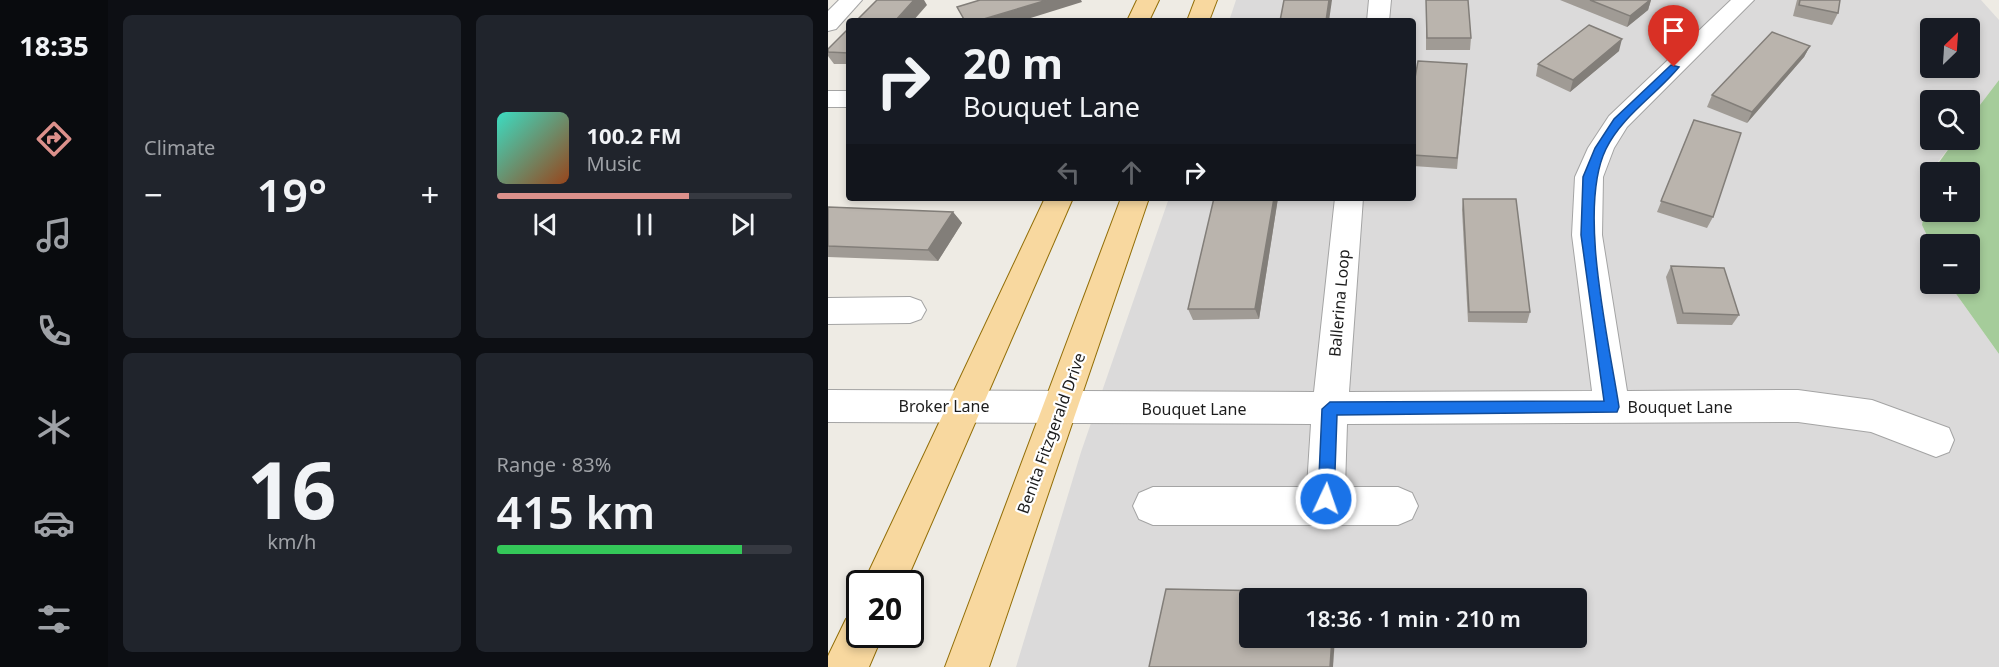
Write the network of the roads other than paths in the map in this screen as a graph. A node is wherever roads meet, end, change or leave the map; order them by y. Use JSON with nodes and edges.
{"nodes":[{"id":1,"x":851,"y":0,"type":"edge"},
{"id":2,"x":1148,"y":0,"type":"edge"},
{"id":3,"x":1206,"y":0,"type":"edge"},
{"id":4,"x":1380,"y":0,"type":"edge"},
{"id":5,"x":1731,"y":4,"type":"edge"},
{"id":6,"x":1139,"y":18,"type":"edge"},
{"id":7,"x":1199,"y":18,"type":"edge"},
{"id":8,"x":1378,"y":18,"type":"edge"},
{"id":9,"x":828,"y":24,"type":"edge"},
{"id":10,"x":828,"y":99,"type":"edge"},
{"id":11,"x":846,"y":99,"type":"edge"},
{"id":12,"x":1058,"y":201,"type":"edge"},
{"id":13,"x":1134,"y":201,"type":"edge"},
{"id":14,"x":1350,"y":201,"type":"edge"},
{"id":15,"x":910,"y":310,"type":"dead end"},
{"id":16,"x":828,"y":311,"type":"edge"},
{"id":17,"x":965,"y":405,"type":"junction"},
{"id":18,"x":828,"y":406,"type":"edge"},
{"id":19,"x":1612,"y":407,"type":"junction"},
{"id":20,"x":1060,"y":409,"type":"junction"},
{"id":21,"x":1330,"y":409,"type":"junction"},
{"id":22,"x":1936,"y":440,"type":"dead end"},
{"id":23,"x":1153,"y":506,"type":"dead end"},
{"id":24,"x":1325,"y":506,"type":"junction"},
{"id":25,"x":1398,"y":506,"type":"dead end"},
{"id":26,"x":890,"y":570,"type":"edge"},
{"id":27,"x":855,"y":648,"type":"edge"},
{"id":28,"x":846,"y":667,"type":"edge"},
{"id":29,"x":967,"y":667,"type":"edge"}],
"edges":[{"from":1,"to":9,"type":"street"},
{"from":2,"to":6,"type":"main road"},
{"from":3,"to":7,"type":"main road"},
{"from":4,"to":8,"type":"street"},
{"from":5,"to":19,"type":"street"},
{"from":10,"to":11,"type":"street"},
{"from":12,"to":17,"type":"main road"},
{"from":13,"to":20,"type":"main road","name":"Benita Fitzgerald Drive"},
{"from":14,"to":21,"type":"street","name":"Ballerina Loop"},
{"from":15,"to":16,"type":"street"},
{"from":17,"to":18,"type":"street","name":"Broker Lane"},
{"from":17,"to":20,"type":"street","name":"Broker Lane"},
{"from":17,"to":26,"type":"main road"},
{"from":19,"to":21,"type":"street","name":"Bouquet Lane"},
{"from":19,"to":22,"type":"street","name":"Bouquet Lane"},
{"from":20,"to":21,"type":"street","name":"Bouquet Lane"},
{"from":20,"to":29,"type":"main road","name":"Benita Fitzgerald Drive"},
{"from":21,"to":24,"type":"street","name":"Ballerina Loop"},
{"from":23,"to":24,"type":"street"},
{"from":24,"to":25,"type":"street"},
{"from":27,"to":28,"type":"main road"}]}
